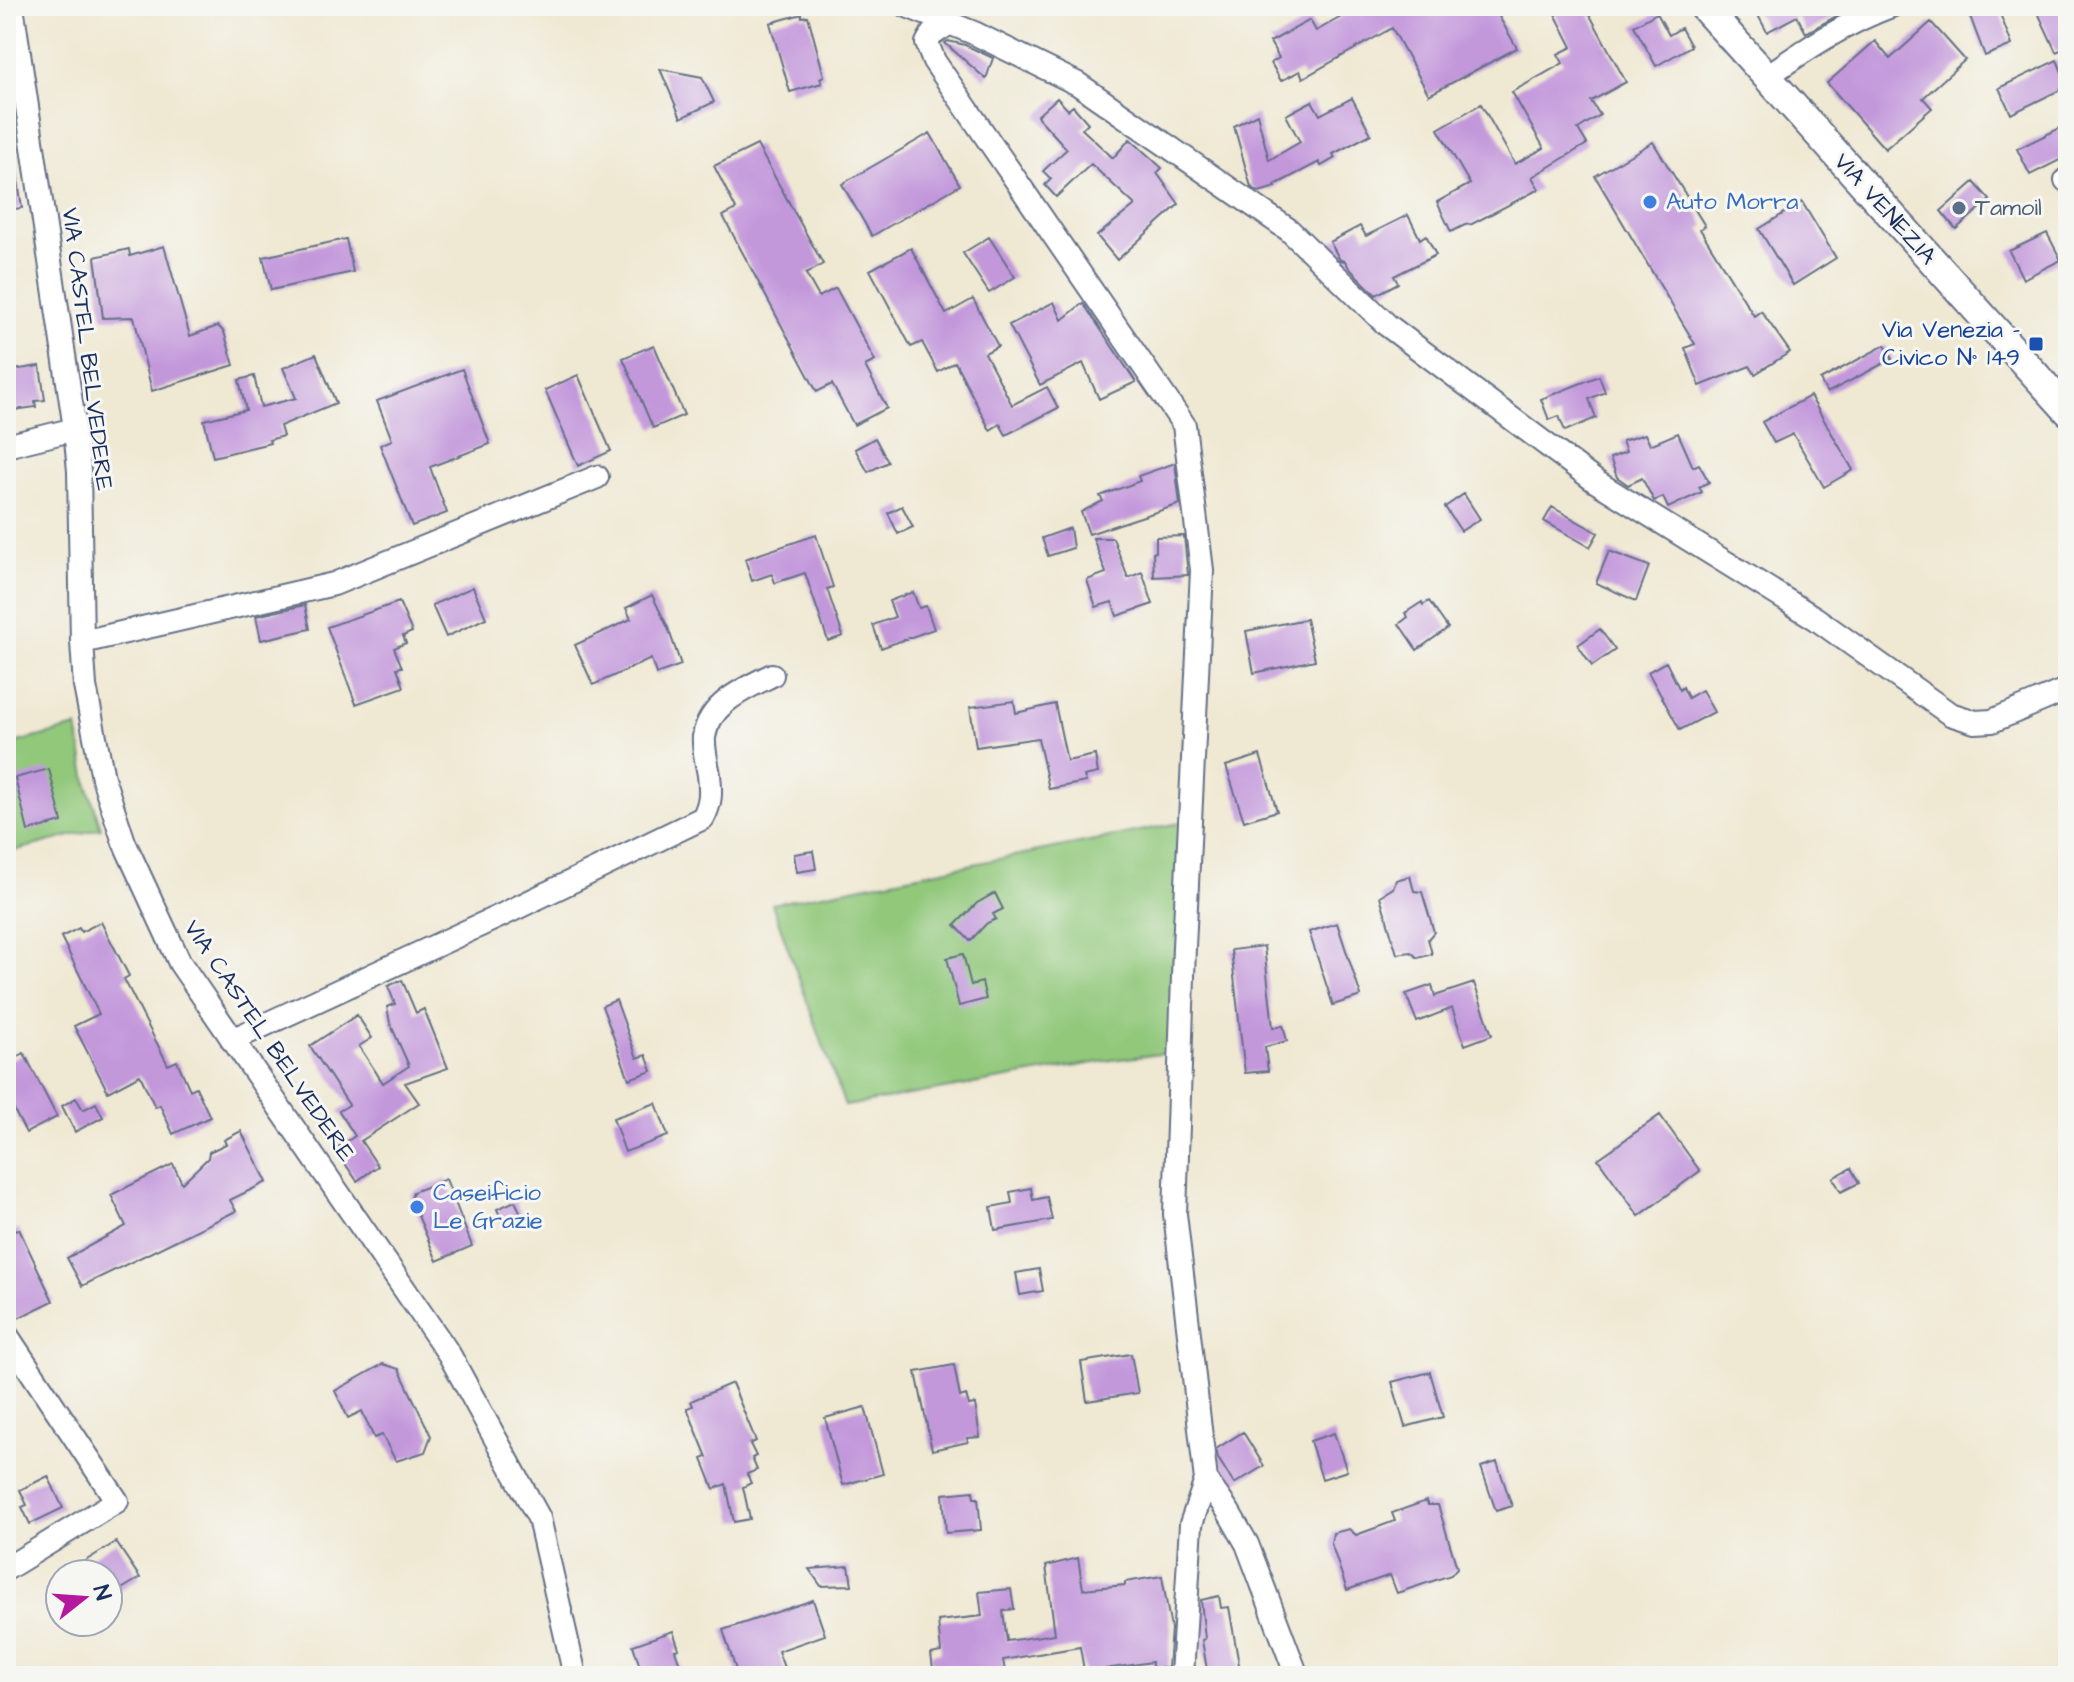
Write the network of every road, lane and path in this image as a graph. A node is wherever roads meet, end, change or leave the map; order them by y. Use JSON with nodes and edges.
{"nodes":[{"id":1,"x":12,"y":6,"type":"edge"},
{"id":2,"x":907,"y":6,"type":"edge"},
{"id":3,"x":1703,"y":6,"type":"edge"},
{"id":4,"x":1891,"y":6,"type":"edge"},
{"id":5,"x":950,"y":23,"type":"junction"},
{"id":6,"x":1766,"y":77,"type":"junction"},
{"id":7,"x":2068,"y":411,"type":"edge"},
{"id":8,"x":75,"y":429,"type":"junction"},
{"id":9,"x":6,"y":446,"type":"edge"},
{"id":10,"x":597,"y":477,"type":"dead end"},
{"id":11,"x":82,"y":642,"type":"junction"},
{"id":12,"x":772,"y":675,"type":"dead end"},
{"id":13,"x":2068,"y":689,"type":"edge"},
{"id":14,"x":232,"y":1040,"type":"junction"},
{"id":15,"x":6,"y":1334,"type":"edge"},
{"id":16,"x":1206,"y":1480,"type":"junction"},
{"id":17,"x":6,"y":1569,"type":"edge"},
{"id":18,"x":575,"y":1676,"type":"edge"},
{"id":19,"x":1182,"y":1676,"type":"edge"},
{"id":20,"x":1297,"y":1676,"type":"edge"}],
"edges":[{"from":1,"to":8,"type":"street","name":"VIA CASTEL BELVEDERE"},
{"from":2,"to":5,"type":"street"},
{"from":3,"to":6,"type":"main road","name":"VIA VENEZIA"},
{"from":4,"to":6,"type":"street"},
{"from":5,"to":13,"type":"street"},
{"from":5,"to":16,"type":"street"},
{"from":6,"to":7,"type":"main road","name":"VIA VENEZIA"},
{"from":8,"to":9,"type":"street"},
{"from":8,"to":11,"type":"street","name":"VIA CASTEL BELVEDERE"},
{"from":10,"to":11,"type":"street"},
{"from":11,"to":14,"type":"street","name":"VIA CASTEL BELVEDERE"},
{"from":12,"to":14,"type":"street"},
{"from":14,"to":18,"type":"street","name":"VIA CASTEL BELVEDERE"},
{"from":15,"to":17,"type":"street"},
{"from":16,"to":19,"type":"street"},
{"from":16,"to":20,"type":"street"}]}
